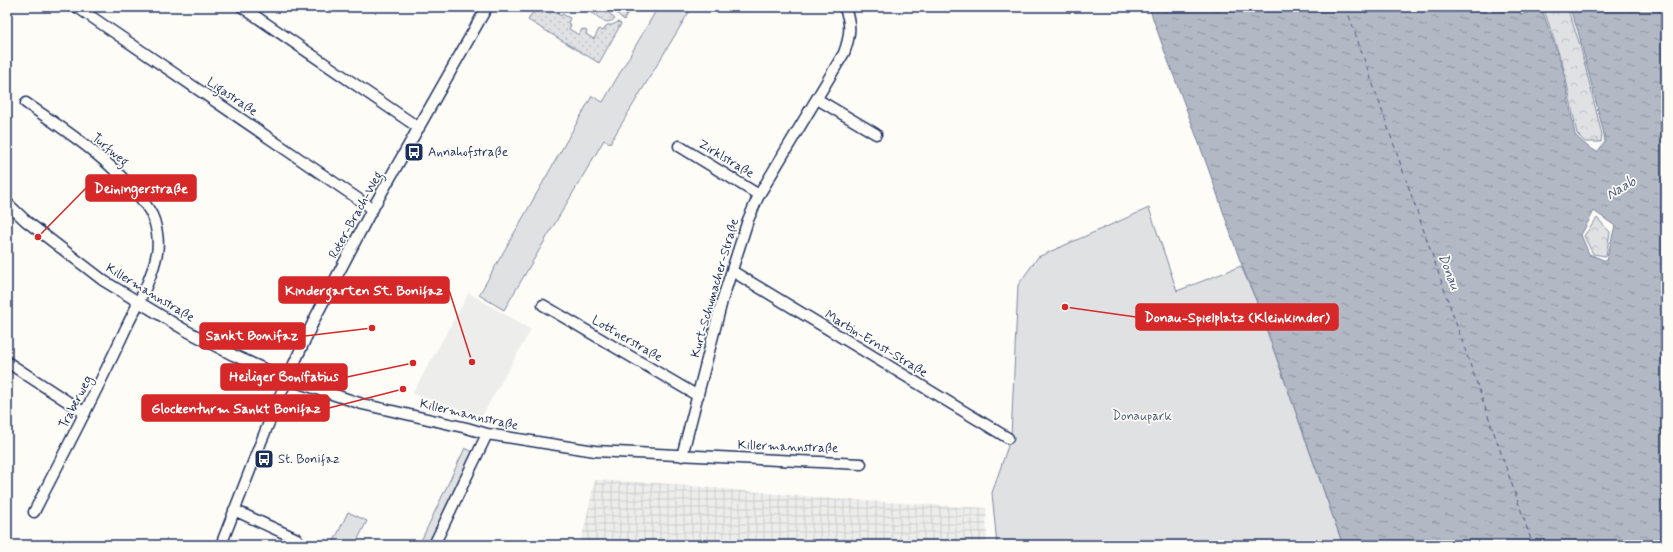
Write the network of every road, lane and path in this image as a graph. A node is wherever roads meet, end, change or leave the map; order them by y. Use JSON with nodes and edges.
{"nodes":[{"id":1,"x":77,"y":7,"type":"edge"},
{"id":2,"x":242,"y":7,"type":"edge"},
{"id":3,"x":487,"y":7,"type":"edge"},
{"id":4,"x":844,"y":7,"type":"edge"},
{"id":5,"x":817,"y":99,"type":"junction"},
{"id":6,"x":26,"y":104,"type":"dead end"},
{"id":7,"x":419,"y":128,"type":"junction"},
{"id":8,"x":876,"y":134,"type":"dead end"},
{"id":9,"x":679,"y":146,"type":"dead end"},
{"id":10,"x":759,"y":195,"type":"junction"},
{"id":11,"x":7,"y":203,"type":"edge"},
{"id":12,"x":373,"y":209,"type":"junction"},
{"id":13,"x":732,"y":271,"type":"junction"},
{"id":14,"x":138,"y":302,"type":"junction"},
{"id":15,"x":543,"y":305,"type":"dead end"},
{"id":16,"x":7,"y":362,"type":"edge"},
{"id":17,"x":287,"y":379,"type":"junction"},
{"id":18,"x":698,"y":396,"type":"junction"},
{"id":19,"x":85,"y":413,"type":"junction"},
{"id":20,"x":486,"y":434,"type":"junction"},
{"id":21,"x":1008,"y":438,"type":"dead end"},
{"id":22,"x":682,"y":456,"type":"junction"},
{"id":23,"x":861,"y":464,"type":"dead end"},
{"id":24,"x":234,"y":510,"type":"junction"},
{"id":25,"x":34,"y":512,"type":"dead end"},
{"id":26,"x":221,"y":545,"type":"edge"},
{"id":27,"x":294,"y":545,"type":"edge"},
{"id":28,"x":434,"y":545,"type":"edge"}],
"edges":[{"from":1,"to":12,"type":"street","name":"Ligastraße"},
{"from":2,"to":7,"type":"street"},
{"from":3,"to":7,"type":"street","name":"Roter-Brach-Weg"},
{"from":4,"to":5,"type":"street","name":"Kurt-Schumacher-Straße"},
{"from":5,"to":8,"type":"street"},
{"from":5,"to":10,"type":"street","name":"Kurt-Schumacher-Straße"},
{"from":6,"to":14,"type":"street","name":"Turfweg"},
{"from":7,"to":12,"type":"street","name":"Roter-Brach-Weg"},
{"from":9,"to":10,"type":"street","name":"Zirklstraße"},
{"from":10,"to":13,"type":"street","name":"Kurt-Schumacher-Straße"},
{"from":11,"to":14,"type":"street","name":"Killermannstraße"},
{"from":12,"to":17,"type":"street","name":"Roter-Brach-Weg"},
{"from":13,"to":18,"type":"street","name":"Kurt-Schumacher-Straße"},
{"from":13,"to":21,"type":"street","name":"Martin-Ernst-Straße"},
{"from":14,"to":17,"type":"street","name":"Killermannstraße"},
{"from":14,"to":19,"type":"street","name":"Traberweg"},
{"from":15,"to":18,"type":"street","name":"Lottnerstraße"},
{"from":16,"to":19,"type":"street"},
{"from":17,"to":20,"type":"street","name":"Killermannstraße"},
{"from":17,"to":24,"type":"street","name":"Roter-Brach-Weg"},
{"from":18,"to":22,"type":"street","name":"Kurt-Schumacher-Straße"},
{"from":19,"to":25,"type":"street","name":"Traberweg"},
{"from":20,"to":22,"type":"street","name":"Killermannstraße"},
{"from":20,"to":28,"type":"street"},
{"from":22,"to":23,"type":"street","name":"Killermannstraße"},
{"from":24,"to":26,"type":"street","name":"Roter-Brach-Weg"},
{"from":24,"to":27,"type":"street"}]}
